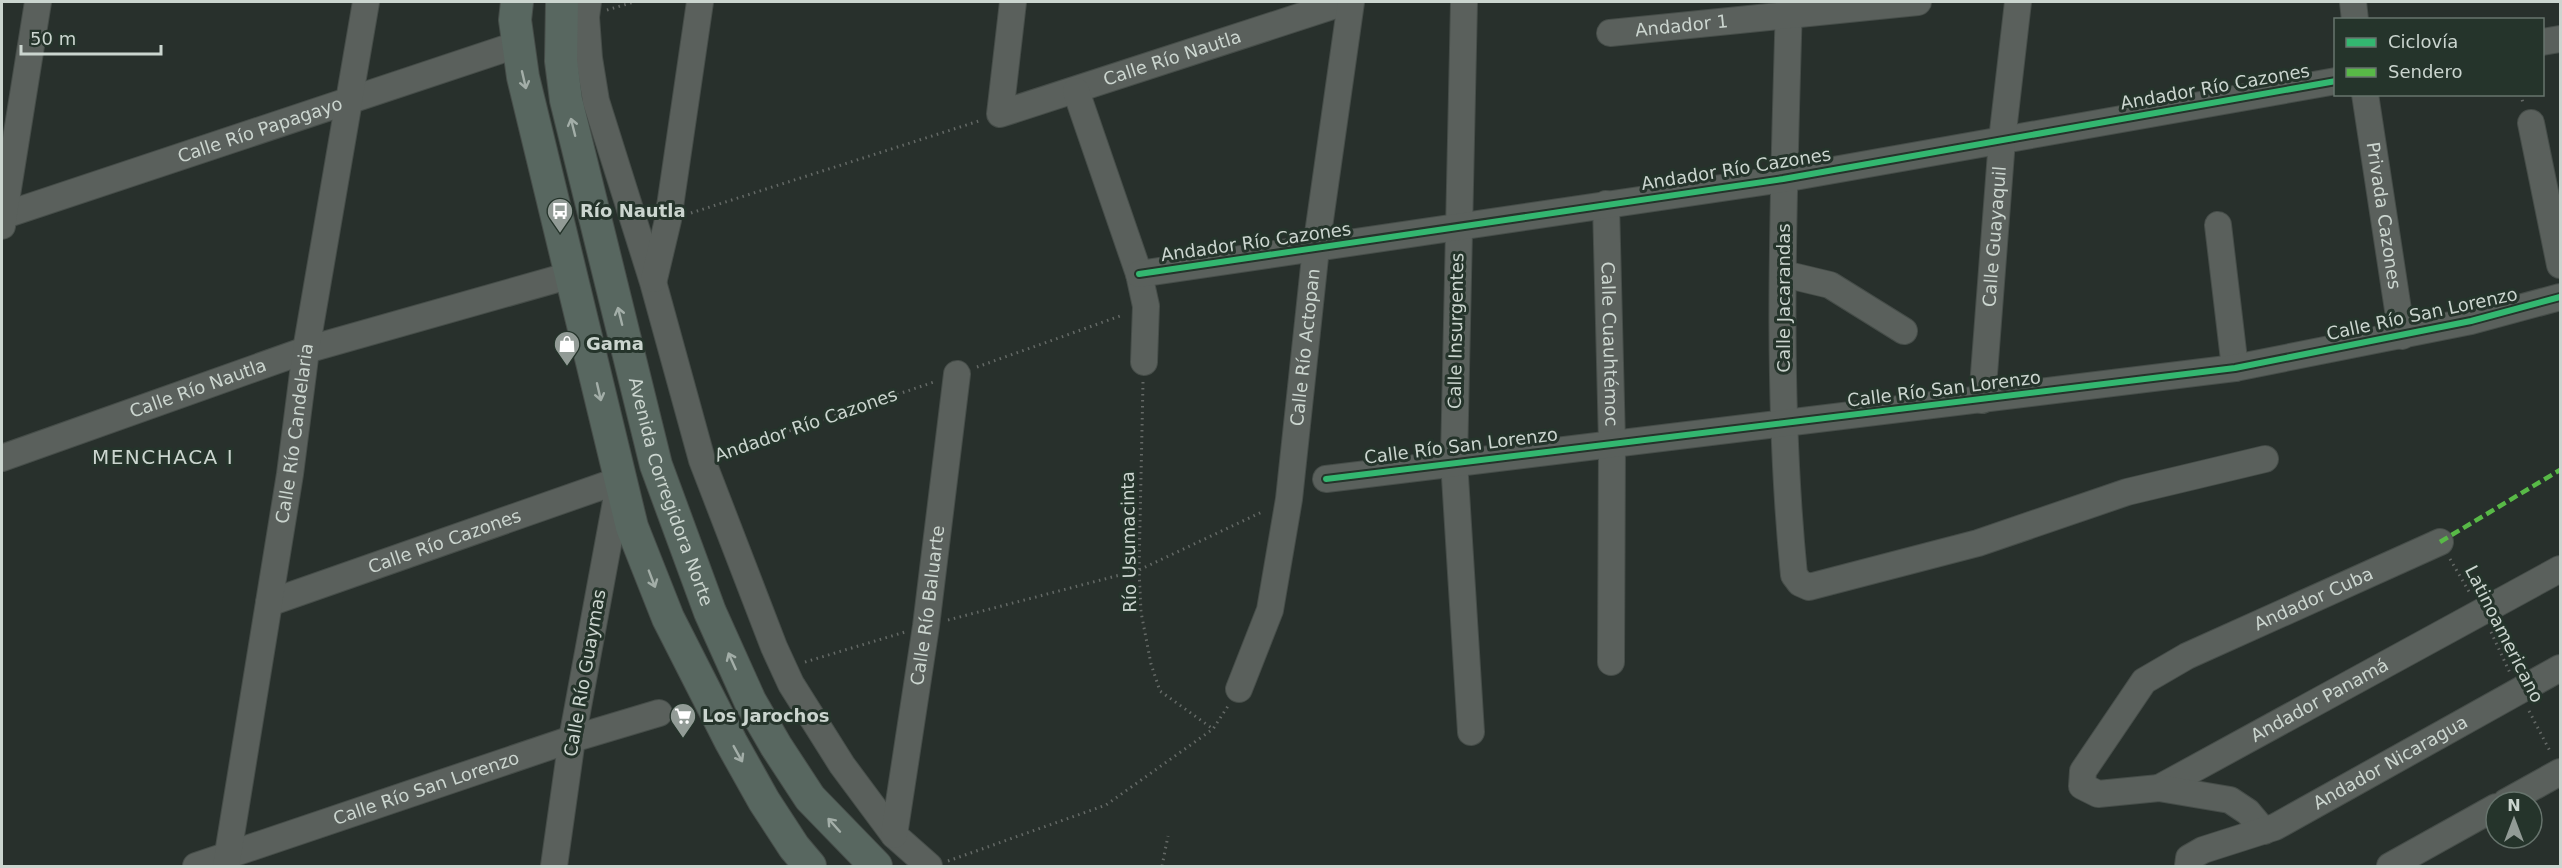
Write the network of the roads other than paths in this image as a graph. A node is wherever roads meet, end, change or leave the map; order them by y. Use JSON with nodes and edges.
{"nodes":[{"id":1,"x":38,"y":2,"type":"edge"},
{"id":2,"x":366,"y":2,"type":"edge"},
{"id":3,"x":517,"y":2,"type":"edge"},
{"id":4,"x":700,"y":2,"type":"edge"},
{"id":5,"x":1012,"y":2,"type":"edge"},
{"id":6,"x":1345,"y":2,"type":"edge"},
{"id":7,"x":1351,"y":2,"type":"edge"},
{"id":8,"x":1464,"y":2,"type":"edge"},
{"id":9,"x":1918,"y":2,"type":"edge"},
{"id":10,"x":2018,"y":2,"type":"edge"},
{"id":11,"x":2353,"y":2,"type":"edge"},
{"id":12,"x":578,"y":7,"type":"edge"},
{"id":13,"x":1789,"y":7,"type":"edge"},
{"id":14,"x":2355,"y":18,"type":"edge"},
{"id":15,"x":1610,"y":33,"type":"dead end"},
{"id":16,"x":2560,"y":39,"type":"edge"},
{"id":17,"x":2544,"y":42,"type":"edge"},
{"id":18,"x":516,"y":45,"type":"junction"},
{"id":19,"x":2334,"y":81,"type":"edge"},
{"id":20,"x":1076,"y":91,"type":"junction"},
{"id":21,"x":2365,"y":96,"type":"edge"},
{"id":22,"x":351,"y":98,"type":"junction"},
{"id":23,"x":2531,"y":123,"type":"dead end"},
{"id":24,"x":2002,"y":140,"type":"junction"},
{"id":25,"x":1783,"y":179,"type":"junction"},
{"id":26,"x":1606,"y":204,"type":"junction"},
{"id":27,"x":2,"y":219,"type":"edge"},
{"id":28,"x":2218,"y":225,"type":"dead end"},
{"id":29,"x":1458,"y":228,"type":"junction"},
{"id":30,"x":1316,"y":248,"type":"junction"},
{"id":31,"x":2560,"y":265,"type":"edge"},
{"id":32,"x":1139,"y":274,"type":"junction"},
{"id":33,"x":1784,"y":274,"type":"junction"},
{"id":34,"x":570,"y":275,"type":"junction"},
{"id":35,"x":653,"y":282,"type":"junction"},
{"id":36,"x":2560,"y":297,"type":"edge"},
{"id":37,"x":1904,"y":331,"type":"dead end"},
{"id":38,"x":2402,"y":336,"type":"junction"},
{"id":39,"x":306,"y":350,"type":"junction"},
{"id":40,"x":1144,"y":362,"type":"road end"},
{"id":41,"x":2235,"y":368,"type":"junction"},
{"id":42,"x":957,"y":374,"type":"road end"},
{"id":43,"x":1982,"y":400,"type":"junction"},
{"id":44,"x":1784,"y":424,"type":"junction"},
{"id":45,"x":1612,"y":442,"type":"junction"},
{"id":46,"x":2,"y":458,"type":"edge"},
{"id":47,"x":2265,"y":459,"type":"dead end"},
{"id":48,"x":1454,"y":461,"type":"junction"},
{"id":49,"x":1326,"y":479,"type":"dead end"},
{"id":50,"x":620,"y":480,"type":"junction"},
{"id":51,"x":2440,"y":542,"type":"road end"},
{"id":52,"x":2560,"y":569,"type":"edge"},
{"id":53,"x":270,"y":603,"type":"junction"},
{"id":54,"x":1611,"y":662,"type":"dead end"},
{"id":55,"x":2560,"y":668,"type":"edge"},
{"id":56,"x":1239,"y":689,"type":"road end"},
{"id":57,"x":659,"y":713,"type":"dead end"},
{"id":58,"x":1471,"y":732,"type":"dead end"},
{"id":59,"x":572,"y":739,"type":"junction"},
{"id":60,"x":2560,"y":772,"type":"edge"},
{"id":61,"x":2159,"y":788,"type":"junction"},
{"id":62,"x":2528,"y":790,"type":"edge"},
{"id":63,"x":2484,"y":814,"type":"edge"},
{"id":64,"x":2264,"y":831,"type":"junction"},
{"id":65,"x":894,"y":836,"type":"junction"},
{"id":66,"x":227,"y":861,"type":"edge"},
{"id":67,"x":936,"y":865,"type":"edge"},
{"id":68,"x":196,"y":867,"type":"edge"},
{"id":69,"x":554,"y":867,"type":"edge"},
{"id":70,"x":810,"y":867,"type":"edge"},
{"id":71,"x":876,"y":867,"type":"edge"},
{"id":72,"x":2188,"y":867,"type":"edge"},
{"id":73,"x":2390,"y":867,"type":"edge"}],
"edges":[{"from":1,"to":27,"type":"street"},
{"from":2,"to":22,"type":"street","name":"Calle Río Candelaria"},
{"from":3,"to":18,"type":"main road"},
{"from":4,"to":35,"type":"street"},
{"from":5,"to":20,"type":"street","name":"Calle Río Nautla"},
{"from":6,"to":20,"type":"street","name":"Calle Río Nautla"},
{"from":7,"to":30,"type":"street","name":"Calle Río Actopan"},
{"from":8,"to":29,"type":"street","name":"Calle Insurgentes"},
{"from":9,"to":13,"type":"street","name":"Andador 1"},
{"from":10,"to":24,"type":"street","name":"Calle Guayaquil"},
{"from":11,"to":14,"type":"street"},
{"from":12,"to":35,"type":"street"},
{"from":71,"to":12,"type":"main road","name":"Avenida Corregidora Norte","one_way":true},
{"from":13,"to":15,"type":"street","name":"Andador 1"},
{"from":13,"to":25,"type":"street","name":"Calle Jacarandas"},
{"from":16,"to":17,"type":"street"},
{"from":18,"to":22,"type":"street","name":"Calle Río Papagayo"},
{"from":18,"to":34,"type":"main road","one_way":true},
{"from":19,"to":24,"type":"street","name":"Andador Río Cazones"},
{"from":20,"to":32,"type":"street"},
{"from":21,"to":38,"type":"street","name":"Privada Cazones"},
{"from":22,"to":27,"type":"street","name":"Calle Río Papagayo"},
{"from":22,"to":39,"type":"street","name":"Calle Río Candelaria"},
{"from":23,"to":31,"type":"street"},
{"from":24,"to":25,"type":"street","name":"Andador Río Cazones"},
{"from":24,"to":43,"type":"street","name":"Calle Guayaquil"},
{"from":25,"to":26,"type":"street","name":"Andador Río Cazones"},
{"from":25,"to":33,"type":"street","name":"Calle Jacarandas"},
{"from":26,"to":29,"type":"street","name":"Andador Río Cazones"},
{"from":26,"to":45,"type":"street","name":"Calle Cuauhtémoc"},
{"from":28,"to":41,"type":"street"},
{"from":29,"to":30,"type":"street","name":"Andador Río Cazones"},
{"from":29,"to":48,"type":"street","name":"Calle Insurgentes"},
{"from":30,"to":32,"type":"street","name":"Andador Río Cazones"},
{"from":30,"to":56,"type":"street","name":"Calle Río Actopan"},
{"from":32,"to":40,"type":"street"},
{"from":33,"to":37,"type":"street"},
{"from":33,"to":44,"type":"street","name":"Calle Jacarandas"},
{"from":34,"to":39,"type":"street","name":"Calle Río Nautla"},
{"from":34,"to":50,"type":"main road","one_way":true},
{"from":35,"to":65,"type":"street"},
{"from":36,"to":38,"type":"street","name":"Calle Río San Lorenzo"},
{"from":38,"to":41,"type":"street","name":"Calle Río San Lorenzo"},
{"from":39,"to":46,"type":"street","name":"Calle Río Nautla"},
{"from":39,"to":53,"type":"street","name":"Calle Río Candelaria"},
{"from":41,"to":43,"type":"street","name":"Calle Río San Lorenzo"},
{"from":42,"to":65,"type":"street","name":"Calle Río Baluarte"},
{"from":43,"to":44,"type":"street","name":"Calle Río San Lorenzo"},
{"from":44,"to":45,"type":"street","name":"Calle Río San Lorenzo"},
{"from":44,"to":47,"type":"street","name":"Calle Jacarandas"},
{"from":45,"to":48,"type":"street","name":"Calle Río San Lorenzo"},
{"from":45,"to":54,"type":"street","name":"Calle Cuauhtémoc"},
{"from":48,"to":49,"type":"street","name":"Calle Río San Lorenzo"},
{"from":48,"to":58,"type":"street","name":"Calle Insurgentes"},
{"from":50,"to":53,"type":"street","name":"Calle Río Cazones"},
{"from":50,"to":59,"type":"street","name":"Calle Río Guaymas"},
{"from":50,"to":70,"type":"main road","one_way":true},
{"from":51,"to":61,"type":"street","name":"Andador Cuba"},
{"from":52,"to":61,"type":"street","name":"Andador Panamá"},
{"from":53,"to":66,"type":"street","name":"Calle Río Candelaria"},
{"from":55,"to":64,"type":"street","name":"Andador Nicaragua"},
{"from":57,"to":59,"type":"street","name":"Calle Río San Lorenzo"},
{"from":59,"to":66,"type":"street","name":"Calle Río San Lorenzo"},
{"from":59,"to":69,"type":"street","name":"Calle Río Guaymas"},
{"from":60,"to":62,"type":"street"},
{"from":61,"to":64,"type":"street"},
{"from":63,"to":73,"type":"street"},
{"from":64,"to":72,"type":"street","name":"Andador Nicaragua"},
{"from":65,"to":67,"type":"street"},
{"from":66,"to":68,"type":"street","name":"Calle Río San Lorenzo"}]}
